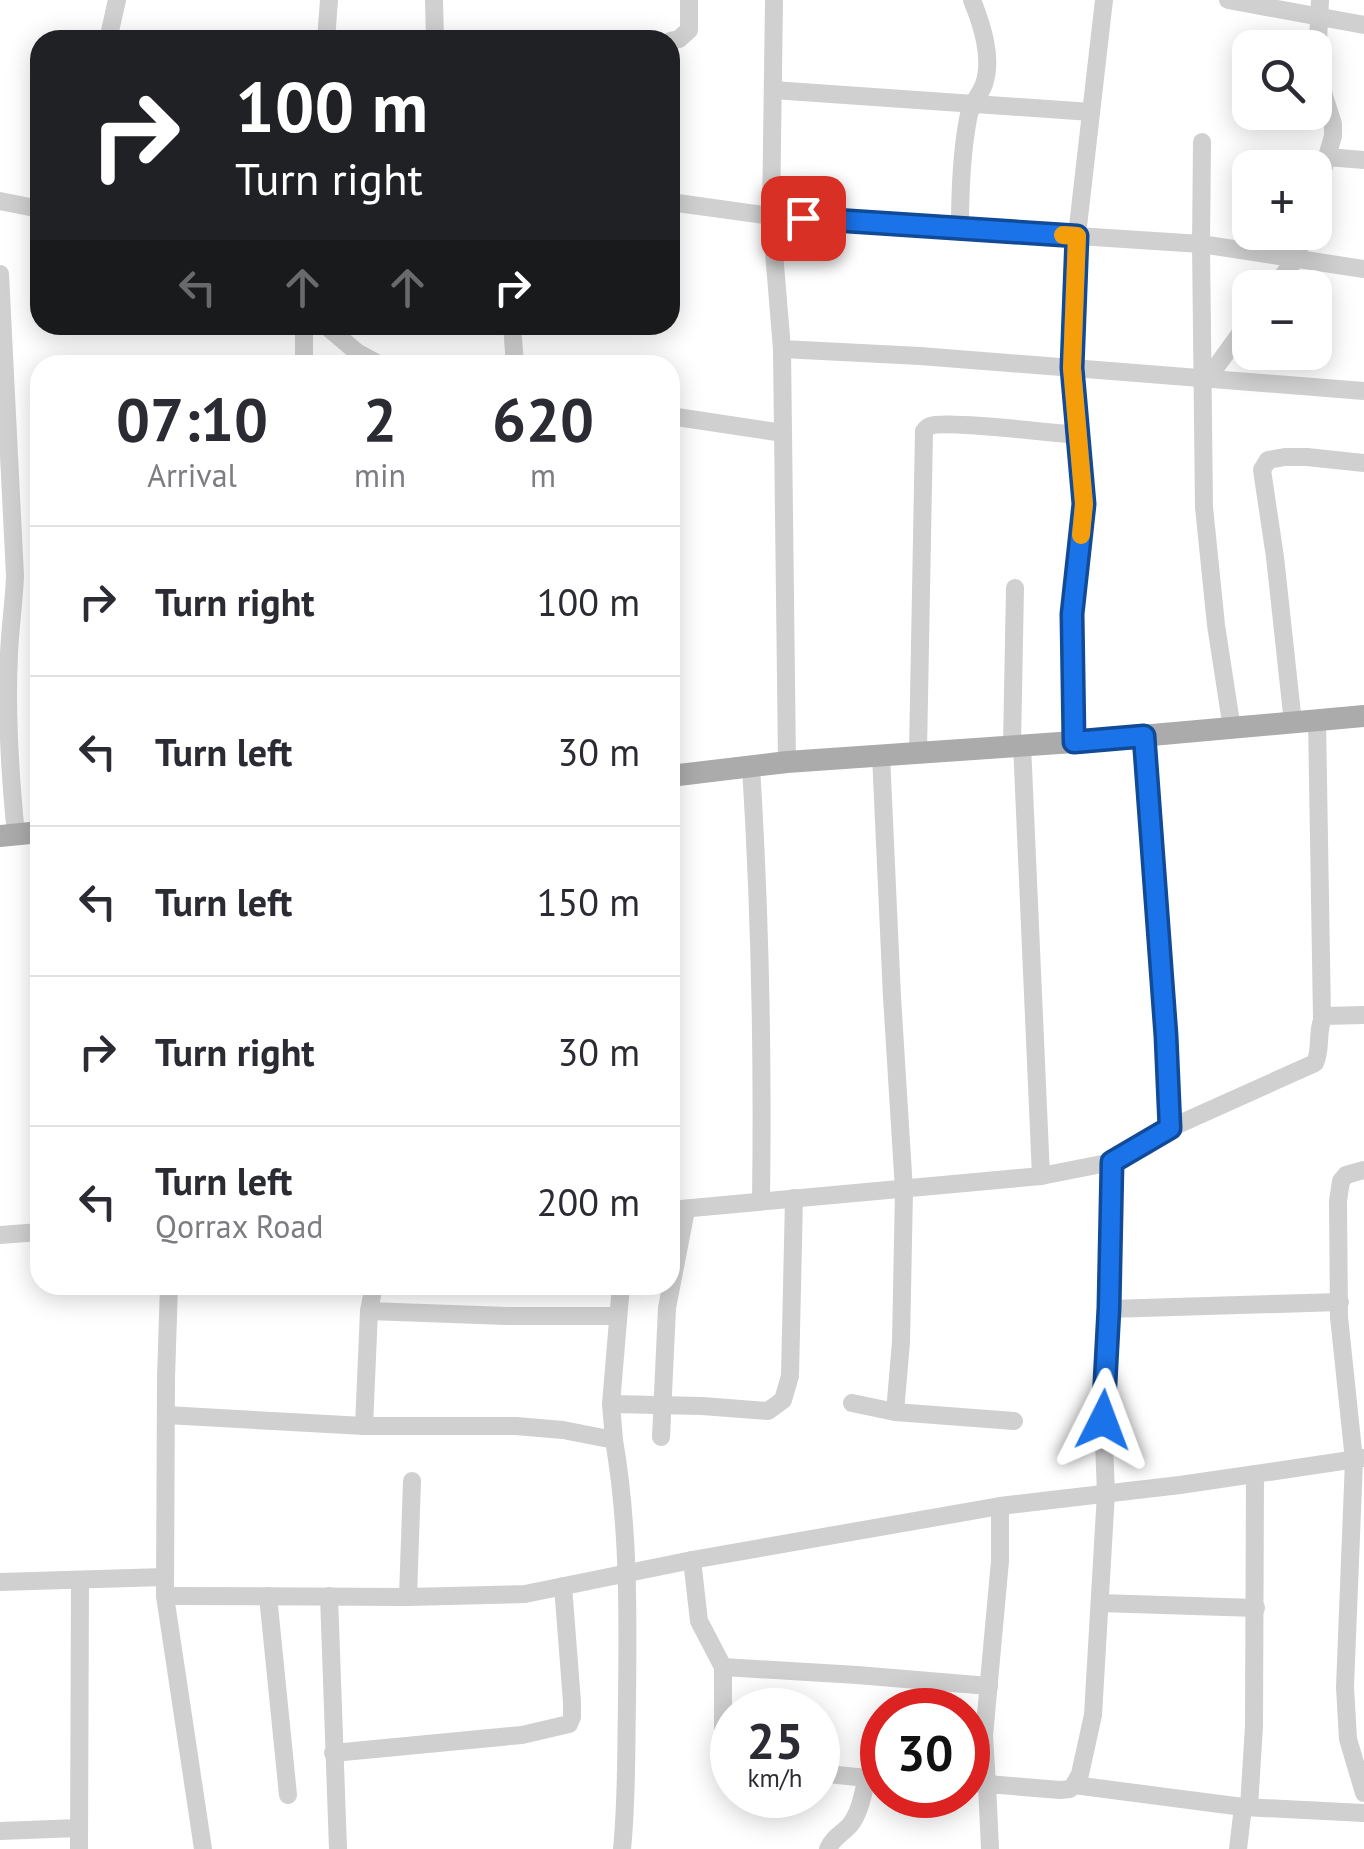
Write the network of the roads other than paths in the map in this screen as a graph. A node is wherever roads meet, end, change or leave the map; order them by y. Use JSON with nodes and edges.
{"nodes":[{"id":1,"x":117,"y":0,"type":"edge"},
{"id":2,"x":329,"y":0,"type":"edge"},
{"id":3,"x":434,"y":0,"type":"edge"},
{"id":4,"x":689,"y":0,"type":"edge"},
{"id":5,"x":774,"y":0,"type":"edge"},
{"id":6,"x":972,"y":0,"type":"edge"},
{"id":7,"x":1104,"y":0,"type":"edge"},
{"id":8,"x":1228,"y":0,"type":"edge"},
{"id":9,"x":1320,"y":8,"type":"edge"},
{"id":10,"x":1364,"y":25,"type":"edge"},
{"id":11,"x":110,"y":30,"type":"edge"},
{"id":12,"x":327,"y":30,"type":"edge"},
{"id":13,"x":435,"y":30,"type":"edge"},
{"id":14,"x":680,"y":38,"type":"edge"},
{"id":15,"x":773,"y":90,"type":"junction"},
{"id":16,"x":970,"y":105,"type":"junction"},
{"id":17,"x":1091,"y":112,"type":"junction"},
{"id":18,"x":1202,"y":142,"type":"dead end"},
{"id":19,"x":1330,"y":150,"type":"edge"},
{"id":20,"x":1332,"y":157,"type":"edge"},
{"id":21,"x":1364,"y":160,"type":"edge"},
{"id":22,"x":0,"y":201,"type":"edge"},
{"id":23,"x":680,"y":203,"type":"edge"},
{"id":24,"x":30,"y":206,"type":"edge"},
{"id":25,"x":771,"y":216,"type":"junction"},
{"id":26,"x":960,"y":228,"type":"junction"},
{"id":27,"x":1077,"y":236,"type":"junction"},
{"id":28,"x":1201,"y":244,"type":"junction"},
{"id":29,"x":1299,"y":250,"type":"edge"},
{"id":30,"x":1296,"y":259,"type":"junction"},
{"id":31,"x":1287,"y":270,"type":"edge"},
{"id":32,"x":1364,"y":270,"type":"edge"},
{"id":33,"x":0,"y":274,"type":"edge"},
{"id":34,"x":337,"y":335,"type":"edge"},
{"id":35,"x":1232,"y":343,"type":"edge"},
{"id":36,"x":782,"y":349,"type":"junction"},
{"id":37,"x":362,"y":355,"type":"edge"},
{"id":38,"x":1072,"y":368,"type":"junction"},
{"id":39,"x":1205,"y":378,"type":"junction"},
{"id":40,"x":1364,"y":391,"type":"edge"},
{"id":41,"x":680,"y":418,"type":"edge"},
{"id":42,"x":783,"y":433,"type":"junction"},
{"id":43,"x":1076,"y":435,"type":"junction"},
{"id":44,"x":1364,"y":464,"type":"edge"},
{"id":45,"x":5,"y":482,"type":"edge"},
{"id":46,"x":1015,"y":588,"type":"dead end"},
{"id":47,"x":1364,"y":716,"type":"edge"},
{"id":48,"x":1317,"y":720,"type":"junction"},
{"id":49,"x":1293,"y":723,"type":"junction"},
{"id":50,"x":1232,"y":729,"type":"junction"},
{"id":51,"x":1144,"y":736,"type":"junction"},
{"id":52,"x":1074,"y":742,"type":"junction"},
{"id":53,"x":1017,"y":745,"type":"junction"},
{"id":54,"x":918,"y":752,"type":"junction"},
{"id":55,"x":882,"y":755,"type":"junction"},
{"id":56,"x":787,"y":762,"type":"junction"},
{"id":57,"x":751,"y":767,"type":"junction"},
{"id":58,"x":680,"y":775,"type":"edge"},
{"id":59,"x":8,"y":835,"type":"edge"},
{"id":60,"x":1364,"y":1015,"type":"edge"},
{"id":61,"x":1322,"y":1018,"type":"junction"},
{"id":62,"x":1170,"y":1128,"type":"junction"},
{"id":63,"x":1112,"y":1162,"type":"junction"},
{"id":64,"x":1364,"y":1170,"type":"edge"},
{"id":65,"x":1041,"y":1176,"type":"junction"},
{"id":66,"x":904,"y":1190,"type":"junction"},
{"id":67,"x":794,"y":1198,"type":"junction"},
{"id":68,"x":761,"y":1200,"type":"junction"},
{"id":69,"x":680,"y":1210,"type":"edge"},
{"id":70,"x":30,"y":1233,"type":"edge"},
{"id":71,"x":0,"y":1235,"type":"edge"},
{"id":72,"x":169,"y":1295,"type":"edge"},
{"id":73,"x":372,"y":1295,"type":"edge"},
{"id":74,"x":620,"y":1295,"type":"edge"},
{"id":75,"x":668,"y":1295,"type":"edge"},
{"id":76,"x":1340,"y":1302,"type":"junction"},
{"id":77,"x":1109,"y":1308,"type":"junction"},
{"id":78,"x":369,"y":1311,"type":"junction"},
{"id":79,"x":618,"y":1316,"type":"junction"},
{"id":80,"x":852,"y":1402,"type":"dead end"},
{"id":81,"x":612,"y":1404,"type":"junction"},
{"id":82,"x":664,"y":1406,"type":"junction"},
{"id":83,"x":896,"y":1412,"type":"junction"},
{"id":84,"x":166,"y":1415,"type":"junction"},
{"id":85,"x":1014,"y":1421,"type":"dead end"},
{"id":86,"x":364,"y":1426,"type":"junction"},
{"id":87,"x":661,"y":1438,"type":"dead end"},
{"id":88,"x":614,"y":1440,"type":"junction"},
{"id":89,"x":1359,"y":1459,"type":"edge"},
{"id":90,"x":1256,"y":1474,"type":"junction"},
{"id":91,"x":412,"y":1481,"type":"dead end"},
{"id":92,"x":1106,"y":1494,"type":"junction"},
{"id":93,"x":1000,"y":1506,"type":"junction"},
{"id":94,"x":692,"y":1560,"type":"junction"},
{"id":95,"x":628,"y":1573,"type":"junction"},
{"id":96,"x":80,"y":1581,"type":"junction"},
{"id":97,"x":0,"y":1582,"type":"edge"},
{"id":98,"x":165,"y":1586,"type":"junction"},
{"id":99,"x":563,"y":1586,"type":"junction"},
{"id":100,"x":268,"y":1596,"type":"junction"},
{"id":101,"x":329,"y":1596,"type":"junction"},
{"id":102,"x":408,"y":1597,"type":"junction"},
{"id":103,"x":1100,"y":1603,"type":"junction"},
{"id":104,"x":1256,"y":1608,"type":"junction"},
{"id":105,"x":723,"y":1668,"type":"junction"},
{"id":106,"x":990,"y":1686,"type":"joint"},
{"id":107,"x":723,"y":1688,"type":"edge"},
{"id":108,"x":334,"y":1754,"type":"junction"},
{"id":109,"x":990,"y":1785,"type":"edge"},
{"id":110,"x":1074,"y":1786,"type":"junction"},
{"id":111,"x":1364,"y":1792,"type":"edge"},
{"id":112,"x":288,"y":1795,"type":"dead end"},
{"id":113,"x":860,"y":1807,"type":"edge"},
{"id":114,"x":1246,"y":1807,"type":"junction"},
{"id":115,"x":1364,"y":1813,"type":"edge"},
{"id":116,"x":984,"y":1818,"type":"edge"},
{"id":117,"x":79,"y":1828,"type":"junction"},
{"id":118,"x":0,"y":1831,"type":"edge"},
{"id":119,"x":79,"y":1849,"type":"edge"},
{"id":120,"x":203,"y":1849,"type":"edge"},
{"id":121,"x":338,"y":1849,"type":"edge"},
{"id":122,"x":622,"y":1849,"type":"edge"},
{"id":123,"x":828,"y":1849,"type":"edge"},
{"id":124,"x":990,"y":1849,"type":"edge"},
{"id":125,"x":1238,"y":1849,"type":"edge"}],
"edges":[{"from":1,"to":11,"type":"street"},
{"from":2,"to":12,"type":"street"},
{"from":3,"to":13,"type":"street"},
{"from":4,"to":14,"type":"street"},
{"from":5,"to":15,"type":"street"},
{"from":6,"to":16,"type":"street"},
{"from":7,"to":17,"type":"street"},
{"from":8,"to":9,"type":"street"},
{"from":9,"to":10,"type":"street"},
{"from":9,"to":19,"type":"street"},
{"from":15,"to":16,"type":"street"},
{"from":15,"to":25,"type":"street"},
{"from":16,"to":17,"type":"street"},
{"from":16,"to":26,"type":"street"},
{"from":17,"to":27,"type":"street"},
{"from":18,"to":28,"type":"street"},
{"from":20,"to":21,"type":"street"},
{"from":22,"to":24,"type":"street"},
{"from":23,"to":25,"type":"street"},
{"from":25,"to":26,"type":"street"},
{"from":25,"to":36,"type":"street"},
{"from":26,"to":27,"type":"street"},
{"from":27,"to":28,"type":"street"},
{"from":27,"to":38,"type":"street"},
{"from":28,"to":30,"type":"street"},
{"from":28,"to":39,"type":"street"},
{"from":29,"to":30,"type":"street"},
{"from":30,"to":31,"type":"street"},
{"from":30,"to":32,"type":"street"},
{"from":33,"to":45,"type":"street"},
{"from":34,"to":37,"type":"street"},
{"from":35,"to":39,"type":"street"},
{"from":36,"to":38,"type":"street"},
{"from":36,"to":42,"type":"street"},
{"from":38,"to":39,"type":"street"},
{"from":38,"to":43,"type":"street"},
{"from":39,"to":40,"type":"street"},
{"from":39,"to":50,"type":"street"},
{"from":41,"to":42,"type":"street"},
{"from":42,"to":56,"type":"street"},
{"from":43,"to":52,"type":"street"},
{"from":43,"to":54,"type":"street"},
{"from":44,"to":49,"type":"street"},
{"from":45,"to":59,"type":"street"},
{"from":46,"to":53,"type":"street"},
{"from":47,"to":48,"type":"main road"},
{"from":48,"to":49,"type":"main road"},
{"from":48,"to":61,"type":"street"},
{"from":49,"to":50,"type":"main road"},
{"from":50,"to":51,"type":"main road"},
{"from":51,"to":52,"type":"main road"},
{"from":51,"to":62,"type":"street"},
{"from":52,"to":53,"type":"main road"},
{"from":53,"to":54,"type":"main road"},
{"from":53,"to":65,"type":"street"},
{"from":54,"to":55,"type":"main road"},
{"from":55,"to":56,"type":"main road"},
{"from":55,"to":66,"type":"street"},
{"from":56,"to":57,"type":"main road"},
{"from":57,"to":58,"type":"main road"},
{"from":57,"to":68,"type":"street"},
{"from":60,"to":61,"type":"street"},
{"from":61,"to":62,"type":"street"},
{"from":62,"to":63,"type":"street"},
{"from":63,"to":65,"type":"street"},
{"from":63,"to":77,"type":"street"},
{"from":64,"to":76,"type":"street"},
{"from":65,"to":66,"type":"street"},
{"from":66,"to":67,"type":"street"},
{"from":66,"to":83,"type":"street"},
{"from":67,"to":68,"type":"street"},
{"from":67,"to":82,"type":"street"},
{"from":68,"to":69,"type":"street"},
{"from":70,"to":71,"type":"street"},
{"from":72,"to":84,"type":"street"},
{"from":73,"to":78,"type":"street"},
{"from":74,"to":79,"type":"street"},
{"from":75,"to":82,"type":"street"},
{"from":76,"to":77,"type":"street"},
{"from":76,"to":89,"type":"street"},
{"from":77,"to":92,"type":"street"},
{"from":78,"to":79,"type":"street"},
{"from":78,"to":86,"type":"street"},
{"from":79,"to":81,"type":"street"},
{"from":80,"to":83,"type":"street"},
{"from":81,"to":82,"type":"street"},
{"from":81,"to":88,"type":"street"},
{"from":82,"to":87,"type":"street"},
{"from":83,"to":85,"type":"street"},
{"from":84,"to":86,"type":"street"},
{"from":84,"to":98,"type":"street"},
{"from":86,"to":88,"type":"street"},
{"from":88,"to":95,"type":"street"},
{"from":89,"to":90,"type":"street"},
{"from":89,"to":111,"type":"street"},
{"from":90,"to":92,"type":"street"},
{"from":90,"to":104,"type":"street"},
{"from":91,"to":102,"type":"street"},
{"from":92,"to":93,"type":"street"},
{"from":92,"to":103,"type":"street"},
{"from":93,"to":94,"type":"street"},
{"from":93,"to":106,"type":"street"},
{"from":94,"to":95,"type":"street"},
{"from":94,"to":105,"type":"street"},
{"from":95,"to":99,"type":"street"},
{"from":95,"to":122,"type":"street"},
{"from":96,"to":97,"type":"street"},
{"from":96,"to":98,"type":"street"},
{"from":96,"to":117,"type":"street"},
{"from":98,"to":100,"type":"street"},
{"from":98,"to":120,"type":"street"},
{"from":99,"to":102,"type":"street"},
{"from":99,"to":108,"type":"street"},
{"from":100,"to":101,"type":"street"},
{"from":100,"to":112,"type":"street"},
{"from":101,"to":102,"type":"street"},
{"from":101,"to":108,"type":"street"},
{"from":103,"to":104,"type":"street"},
{"from":103,"to":110,"type":"street"},
{"from":104,"to":114,"type":"street"},
{"from":105,"to":106,"type":"street"},
{"from":105,"to":107,"type":"street"},
{"from":108,"to":121,"type":"street"},
{"from":109,"to":110,"type":"street"},
{"from":110,"to":114,"type":"street"},
{"from":113,"to":123,"type":"street"},
{"from":114,"to":115,"type":"street"},
{"from":114,"to":125,"type":"street"},
{"from":116,"to":124,"type":"street"},
{"from":117,"to":118,"type":"street"},
{"from":117,"to":119,"type":"street"}]}
